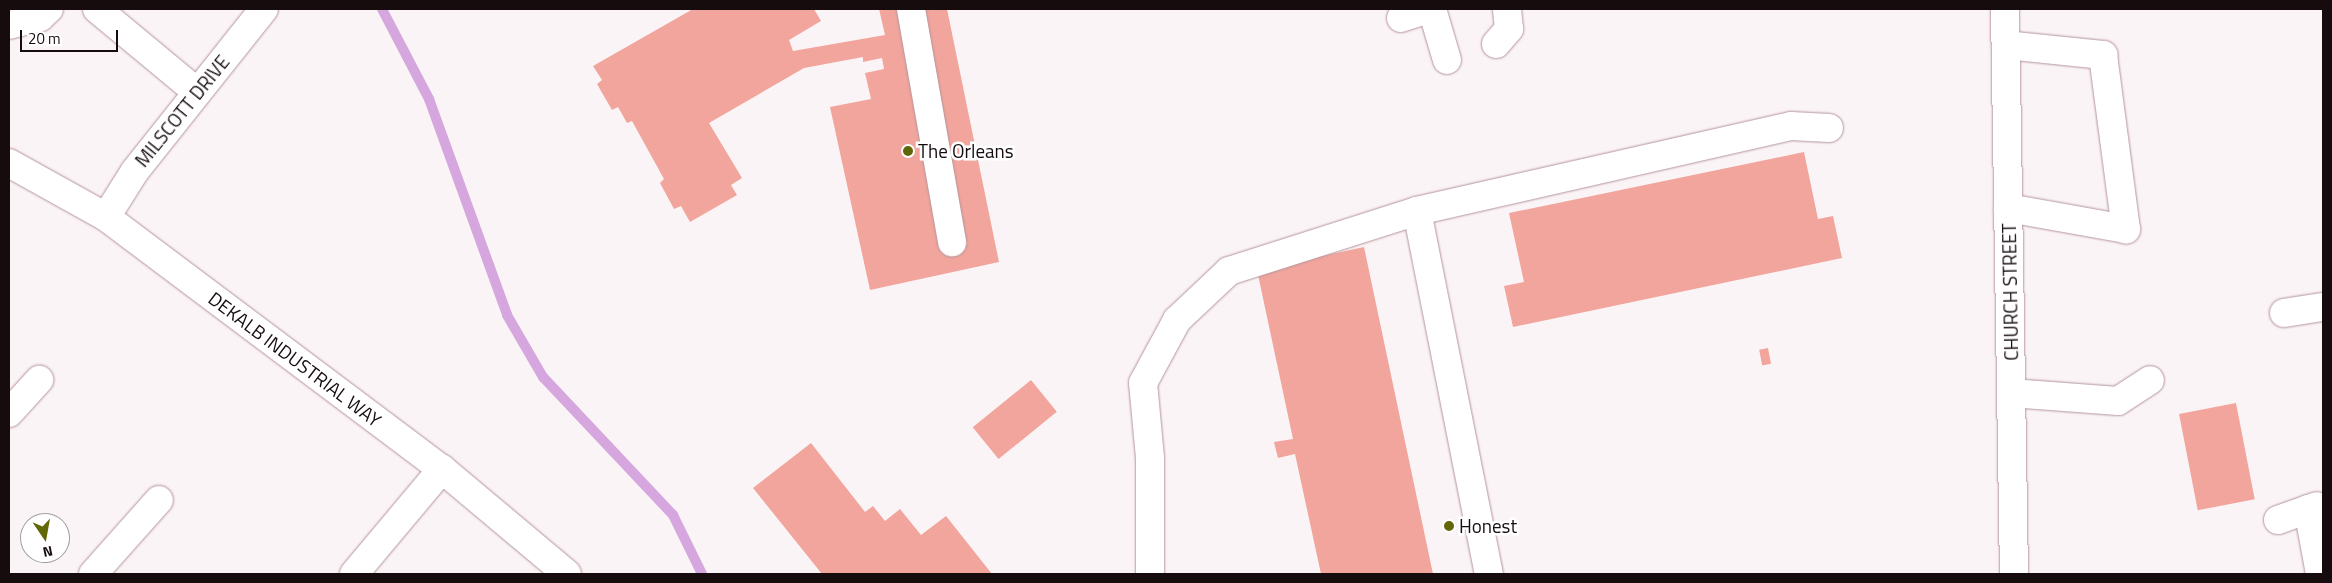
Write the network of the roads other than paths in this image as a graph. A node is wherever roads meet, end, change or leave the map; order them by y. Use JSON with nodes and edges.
{"nodes":[{"id":1,"x":49,"y":9,"type":"edge"},
{"id":2,"x":97,"y":9,"type":"edge"},
{"id":3,"x":264,"y":9,"type":"edge"},
{"id":4,"x":910,"y":9,"type":"edge"},
{"id":5,"x":1431,"y":9,"type":"edge"},
{"id":6,"x":1507,"y":9,"type":"edge"},
{"id":7,"x":2005,"y":9,"type":"edge"},
{"id":8,"x":1401,"y":18,"type":"dead end"},
{"id":9,"x":9,"y":25,"type":"edge"},
{"id":10,"x":1496,"y":44,"type":"dead end"},
{"id":11,"x":2006,"y":45,"type":"junction"},
{"id":12,"x":1447,"y":60,"type":"dead end"},
{"id":13,"x":197,"y":92,"type":"junction"},
{"id":14,"x":1829,"y":128,"type":"dead end"},
{"id":15,"x":10,"y":165,"type":"edge"},
{"id":16,"x":2008,"y":208,"type":"junction"},
{"id":17,"x":1417,"y":211,"type":"junction"},
{"id":18,"x":106,"y":218,"type":"junction"},
{"id":19,"x":952,"y":242,"type":"dead end"},
{"id":20,"x":2323,"y":307,"type":"edge"},
{"id":21,"x":2284,"y":313,"type":"dead end"},
{"id":22,"x":39,"y":380,"type":"dead end"},
{"id":23,"x":2150,"y":380,"type":"dead end"},
{"id":24,"x":2011,"y":393,"type":"junction"},
{"id":25,"x":9,"y":413,"type":"edge"},
{"id":26,"x":442,"y":469,"type":"junction"},
{"id":27,"x":159,"y":500,"type":"dead end"},
{"id":28,"x":2278,"y":520,"type":"dead end"},
{"id":29,"x":93,"y":574,"type":"edge"},
{"id":30,"x":354,"y":574,"type":"edge"},
{"id":31,"x":567,"y":574,"type":"edge"},
{"id":32,"x":1150,"y":574,"type":"edge"},
{"id":33,"x":1489,"y":574,"type":"edge"},
{"id":34,"x":2014,"y":574,"type":"edge"},
{"id":35,"x":2320,"y":574,"type":"edge"}],
"edges":[{"from":1,"to":9,"type":"main road"},
{"from":2,"to":13,"type":"main road"},
{"from":3,"to":13,"type":"main road","name":"MILSCOTT DRIVE"},
{"from":4,"to":19,"type":"main road"},
{"from":5,"to":8,"type":"main road"},
{"from":5,"to":12,"type":"main road"},
{"from":6,"to":10,"type":"main road"},
{"from":7,"to":11,"type":"main road","name":"CHURCH STREET"},
{"from":11,"to":16,"type":"main road","name":"CHURCH STREET"},
{"from":11,"to":16,"type":"main road"},
{"from":13,"to":18,"type":"main road","name":"MILSCOTT DRIVE"},
{"from":14,"to":17,"type":"main road"},
{"from":15,"to":18,"type":"main road","name":"DEKALB INDUSTRIAL WAY"},
{"from":16,"to":24,"type":"main road","name":"CHURCH STREET"},
{"from":17,"to":32,"type":"main road"},
{"from":17,"to":33,"type":"main road"},
{"from":18,"to":26,"type":"main road","name":"DEKALB INDUSTRIAL WAY"},
{"from":20,"to":21,"type":"main road"},
{"from":22,"to":25,"type":"main road"},
{"from":23,"to":24,"type":"main road"},
{"from":24,"to":34,"type":"main road","name":"CHURCH STREET"},
{"from":26,"to":30,"type":"main road"},
{"from":26,"to":31,"type":"main road","name":"DEKALB INDUSTRIAL WAY"},
{"from":27,"to":29,"type":"main road"},
{"from":28,"to":35,"type":"main road"}]}
